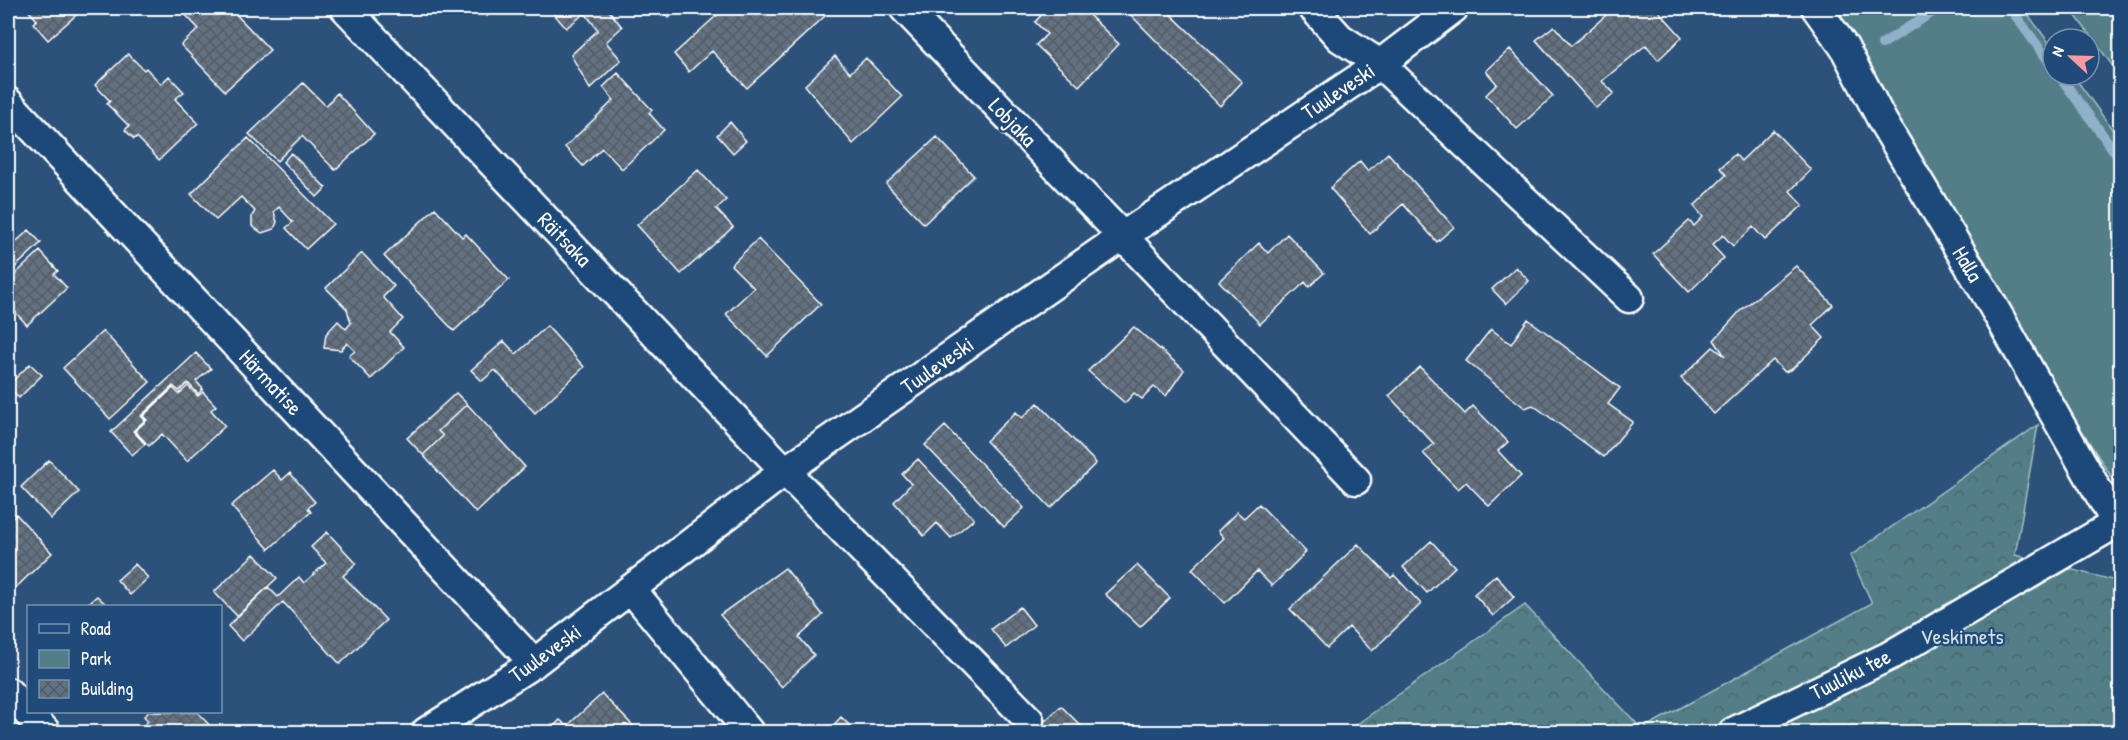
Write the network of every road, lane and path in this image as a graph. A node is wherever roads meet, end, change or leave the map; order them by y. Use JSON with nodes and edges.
{"nodes":[{"id":1,"x":345,"y":8,"type":"edge"},
{"id":2,"x":904,"y":8,"type":"edge"},
{"id":3,"x":1313,"y":8,"type":"edge"},
{"id":4,"x":1454,"y":8,"type":"edge"},
{"id":5,"x":1816,"y":8,"type":"edge"},
{"id":6,"x":1380,"y":64,"type":"junction"},
{"id":7,"x":8,"y":102,"type":"edge"},
{"id":8,"x":1123,"y":236,"type":"junction"},
{"id":9,"x":1629,"y":298,"type":"dead end"},
{"id":10,"x":785,"y":471,"type":"junction"},
{"id":11,"x":1356,"y":480,"type":"dead end"},
{"id":12,"x":2118,"y":522,"type":"edge"},
{"id":13,"x":631,"y":589,"type":"junction"},
{"id":14,"x":534,"y":663,"type":"junction"},
{"id":15,"x":8,"y":692,"type":"edge"},
{"id":16,"x":27,"y":712,"type":"edge"},
{"id":17,"x":28,"y":713,"type":"edge"},
{"id":18,"x":1029,"y":720,"type":"dead end"},
{"id":19,"x":46,"y":732,"type":"edge"},
{"id":20,"x":426,"y":732,"type":"edge"},
{"id":21,"x":749,"y":732,"type":"edge"},
{"id":22,"x":1733,"y":732,"type":"edge"}],
"edges":[{"from":1,"to":10,"type":"street","name":"Räitsaka"},
{"from":2,"to":8,"type":"street","name":"Lobjaka"},
{"from":3,"to":6,"type":"street"},
{"from":4,"to":6,"type":"street","name":"Tuuleveski"},
{"from":5,"to":12,"type":"street","name":"Halla"},
{"from":6,"to":8,"type":"street","name":"Tuuleveski"},
{"from":6,"to":9,"type":"street"},
{"from":7,"to":14,"type":"street","name":"Härmatise"},
{"from":8,"to":10,"type":"street","name":"Tuuleveski"},
{"from":8,"to":11,"type":"street","name":"Lobjaka"},
{"from":10,"to":13,"type":"street","name":"Tuuleveski"},
{"from":10,"to":18,"type":"street","name":"Räitsaka"},
{"from":12,"to":22,"type":"street","name":"Tuuliku tee"},
{"from":13,"to":14,"type":"street","name":"Tuuleveski"},
{"from":13,"to":21,"type":"street"},
{"from":14,"to":20,"type":"street","name":"Tuuleveski"},
{"from":15,"to":16,"type":"street"},
{"from":17,"to":19,"type":"street"}]}
